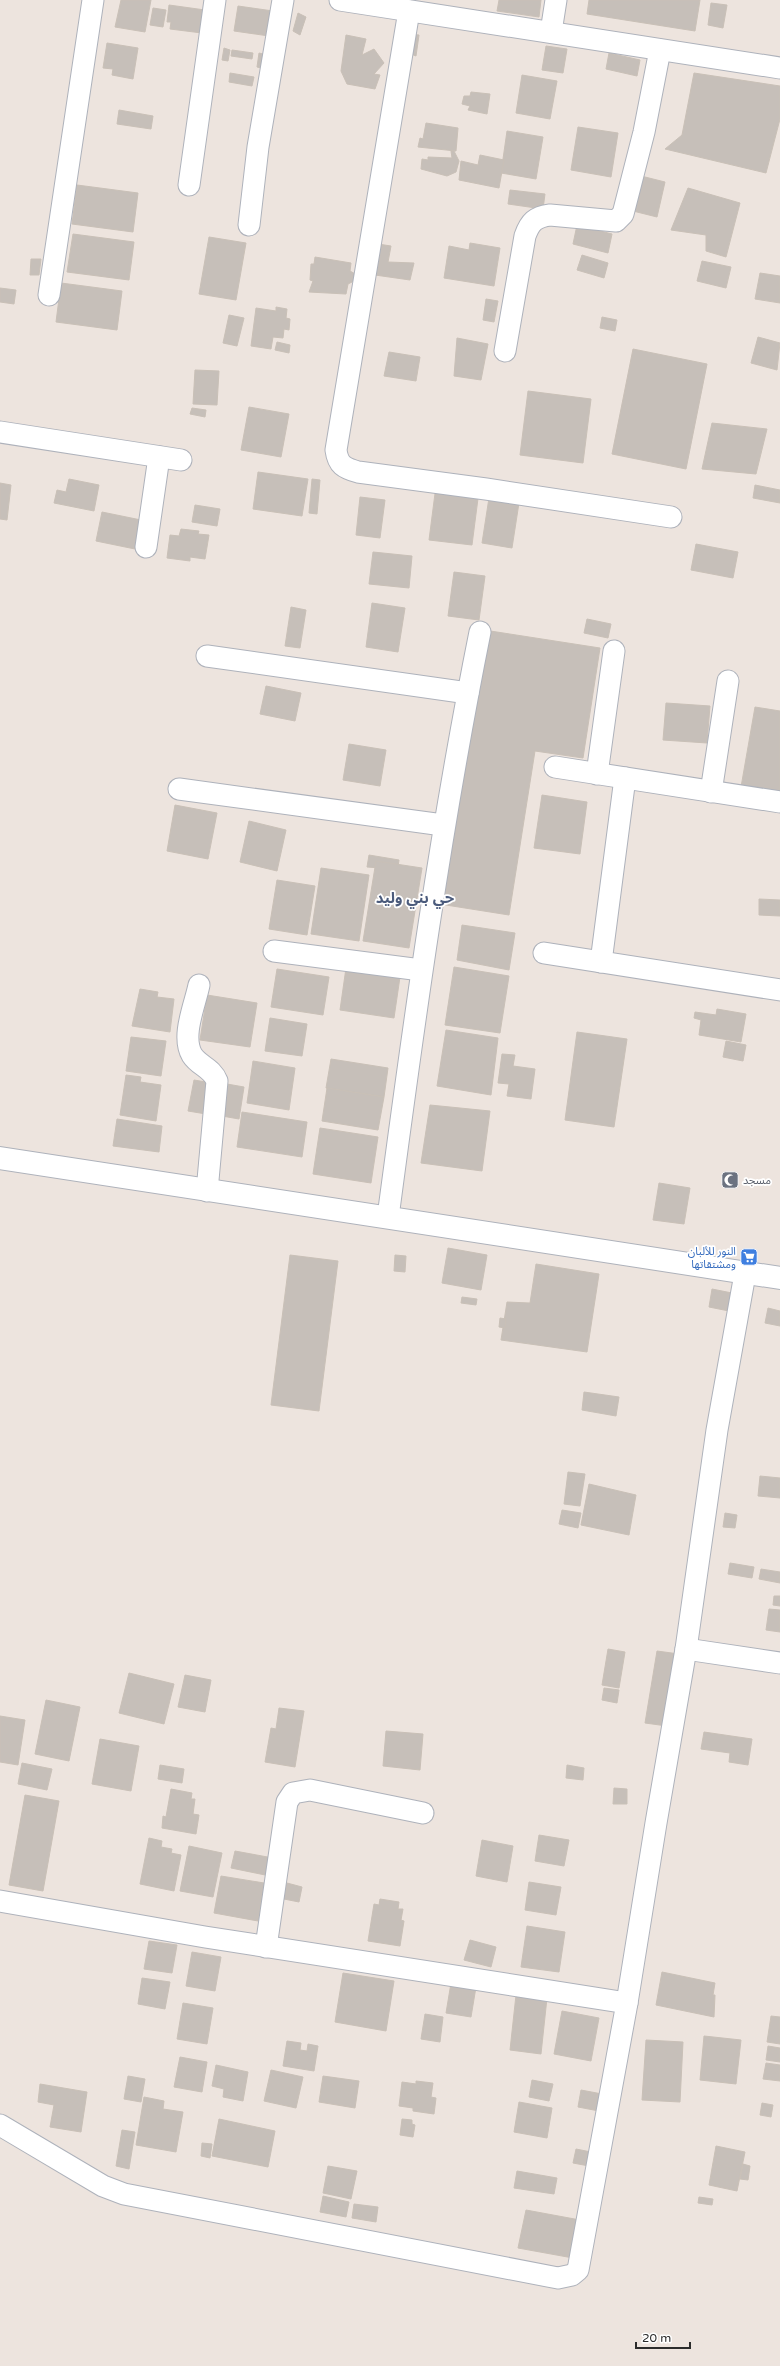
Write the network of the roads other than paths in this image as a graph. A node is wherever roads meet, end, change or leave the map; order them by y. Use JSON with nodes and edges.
{"nodes":[{"id":1,"x":93,"y":0,"type":"edge"},
{"id":2,"x":215,"y":0,"type":"edge"},
{"id":3,"x":282,"y":0,"type":"edge"},
{"id":4,"x":340,"y":0,"type":"edge"},
{"id":5,"x":556,"y":0,"type":"edge"},
{"id":6,"x":380,"y":3,"type":"edge"},
{"id":7,"x":409,"y":11,"type":"junction"},
{"id":8,"x":551,"y":32,"type":"junction"},
{"id":9,"x":660,"y":50,"type":"junction"},
{"id":10,"x":780,"y":68,"type":"edge"},
{"id":11,"x":189,"y":185,"type":"dead end"},
{"id":12,"x":249,"y":224,"type":"dead end"},
{"id":13,"x":49,"y":296,"type":"dead end"},
{"id":14,"x":505,"y":351,"type":"dead end"},
{"id":15,"x":0,"y":432,"type":"edge"},
{"id":16,"x":159,"y":457,"type":"junction"},
{"id":17,"x":181,"y":460,"type":"dead end"},
{"id":18,"x":671,"y":518,"type":"dead end"},
{"id":19,"x":146,"y":547,"type":"dead end"},
{"id":20,"x":480,"y":632,"type":"dead end"},
{"id":21,"x":614,"y":651,"type":"dead end"},
{"id":22,"x":207,"y":656,"type":"dead end"},
{"id":23,"x":728,"y":681,"type":"dead end"},
{"id":24,"x":468,"y":693,"type":"junction"},
{"id":25,"x":555,"y":767,"type":"dead end"},
{"id":26,"x":597,"y":774,"type":"junction"},
{"id":27,"x":625,"y":778,"type":"junction"},
{"id":28,"x":179,"y":789,"type":"dead end"},
{"id":29,"x":711,"y":792,"type":"junction"},
{"id":30,"x":780,"y":802,"type":"edge"},
{"id":31,"x":443,"y":825,"type":"junction"},
{"id":32,"x":274,"y":951,"type":"dead end"},
{"id":33,"x":544,"y":953,"type":"dead end"},
{"id":34,"x":602,"y":962,"type":"junction"},
{"id":35,"x":421,"y":970,"type":"junction"},
{"id":36,"x":199,"y":985,"type":"dead end"},
{"id":37,"x":780,"y":990,"type":"edge"},
{"id":38,"x":0,"y":1158,"type":"edge"},
{"id":39,"x":207,"y":1191,"type":"junction"},
{"id":40,"x":388,"y":1217,"type":"junction"},
{"id":41,"x":745,"y":1274,"type":"junction"},
{"id":42,"x":780,"y":1278,"type":"edge"},
{"id":43,"x":686,"y":1649,"type":"junction"},
{"id":44,"x":780,"y":1663,"type":"edge"},
{"id":45,"x":423,"y":1813,"type":"dead end"},
{"id":46,"x":0,"y":1902,"type":"edge"},
{"id":47,"x":266,"y":1947,"type":"junction"},
{"id":48,"x":627,"y":2003,"type":"junction"},
{"id":49,"x":0,"y":2125,"type":"edge"}],
"edges":[{"from":1,"to":13,"type":"street"},
{"from":2,"to":11,"type":"street"},
{"from":3,"to":12,"type":"street"},
{"from":4,"to":6,"type":"street"},
{"from":5,"to":8,"type":"street"},
{"from":6,"to":7,"type":"street"},
{"from":7,"to":8,"type":"street"},
{"from":7,"to":18,"type":"street"},
{"from":8,"to":9,"type":"street"},
{"from":9,"to":10,"type":"street"},
{"from":9,"to":14,"type":"street"},
{"from":15,"to":16,"type":"street"},
{"from":16,"to":17,"type":"street"},
{"from":16,"to":19,"type":"street"},
{"from":20,"to":24,"type":"street"},
{"from":21,"to":26,"type":"street"},
{"from":22,"to":24,"type":"street"},
{"from":23,"to":29,"type":"street"},
{"from":24,"to":31,"type":"street"},
{"from":25,"to":26,"type":"street"},
{"from":26,"to":27,"type":"street"},
{"from":27,"to":29,"type":"street"},
{"from":27,"to":34,"type":"street"},
{"from":28,"to":31,"type":"street"},
{"from":29,"to":30,"type":"street"},
{"from":31,"to":35,"type":"street"},
{"from":32,"to":35,"type":"street"},
{"from":33,"to":34,"type":"street"},
{"from":34,"to":37,"type":"street"},
{"from":35,"to":40,"type":"street"},
{"from":36,"to":39,"type":"street"},
{"from":38,"to":39,"type":"main road"},
{"from":39,"to":40,"type":"main road"},
{"from":40,"to":41,"type":"main road"},
{"from":41,"to":42,"type":"main road"},
{"from":41,"to":43,"type":"street"},
{"from":43,"to":44,"type":"street"},
{"from":43,"to":48,"type":"street"},
{"from":45,"to":47,"type":"street"},
{"from":46,"to":47,"type":"street"},
{"from":47,"to":48,"type":"street"},
{"from":48,"to":49,"type":"street"}]}
